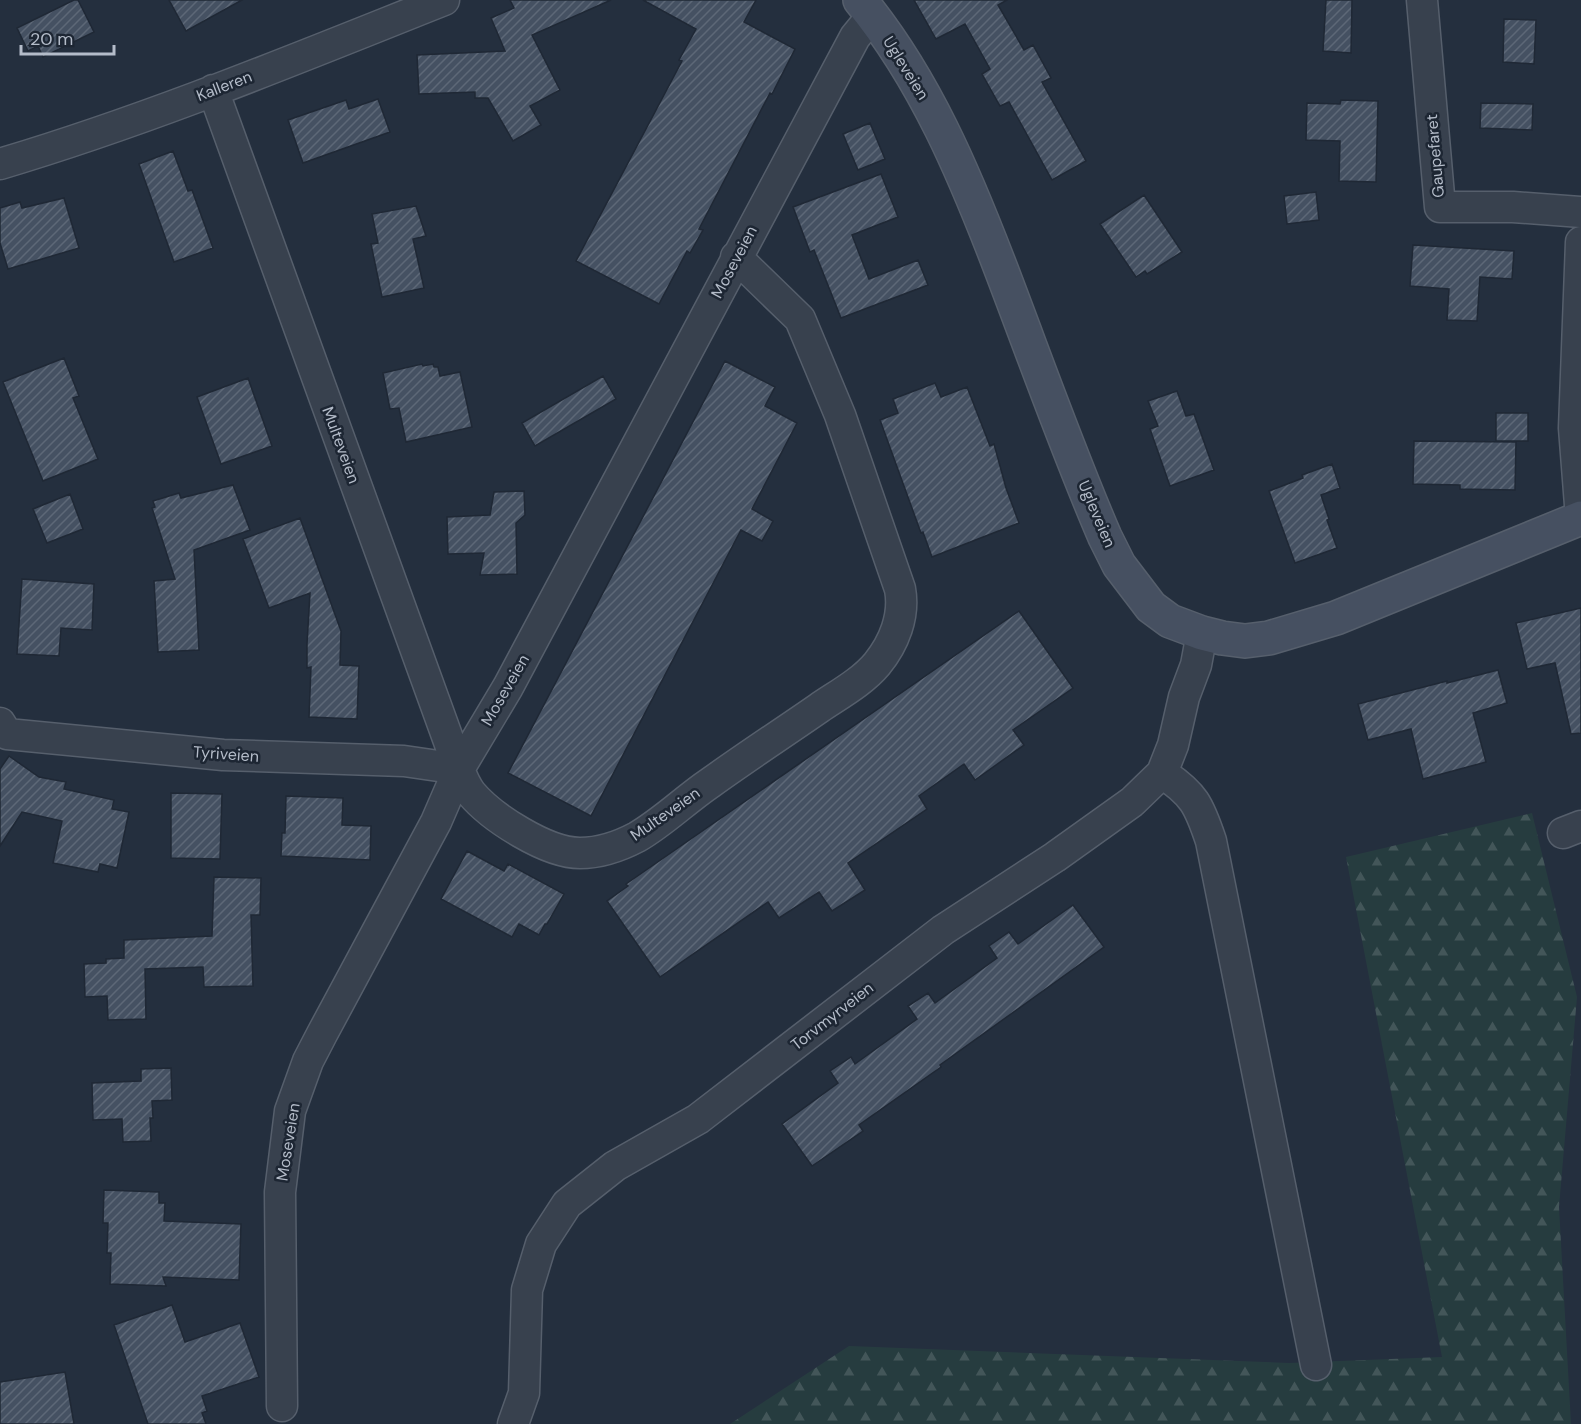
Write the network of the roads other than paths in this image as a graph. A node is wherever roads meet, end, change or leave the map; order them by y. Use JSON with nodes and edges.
{"nodes":[{"id":1,"x":444,"y":0,"type":"edge"},
{"id":2,"x":1422,"y":0,"type":"edge"},
{"id":3,"x":867,"y":8,"type":"edge"},
{"id":4,"x":213,"y":90,"type":"junction"},
{"id":5,"x":0,"y":164,"type":"edge"},
{"id":6,"x":1581,"y":212,"type":"edge"},
{"id":7,"x":1581,"y":242,"type":"edge"},
{"id":8,"x":736,"y":257,"type":"junction"},
{"id":9,"x":1581,"y":518,"type":"edge"},
{"id":10,"x":1202,"y":633,"type":"junction"},
{"id":11,"x":0,"y":723,"type":"edge"},
{"id":12,"x":459,"y":769,"type":"junction"},
{"id":13,"x":1161,"y":773,"type":"junction"},
{"id":14,"x":1316,"y":1365,"type":"dead end"},
{"id":15,"x":282,"y":1407,"type":"dead end"},
{"id":16,"x":513,"y":1424,"type":"edge"}],
"edges":[{"from":1,"to":4,"type":"street","name":"Kalleren"},
{"from":2,"to":6,"type":"street","name":"Gaupefaret"},
{"from":3,"to":8,"type":"street","name":"Moseveien"},
{"from":3,"to":10,"type":"street","name":"Ugleveien"},
{"from":4,"to":5,"type":"street","name":"Kalleren"},
{"from":4,"to":12,"type":"street","name":"Multeveien"},
{"from":7,"to":9,"type":"street"},
{"from":8,"to":12,"type":"street","name":"Moseveien"},
{"from":8,"to":12,"type":"street","name":"Multeveien"},
{"from":9,"to":10,"type":"street","name":"Ugleveien"},
{"from":10,"to":13,"type":"street","name":"Torvmyrveien"},
{"from":11,"to":12,"type":"street","name":"Tyriveien"},
{"from":12,"to":15,"type":"street","name":"Moseveien"},
{"from":13,"to":14,"type":"street"},
{"from":13,"to":16,"type":"street","name":"Torvmyrveien"}]}
